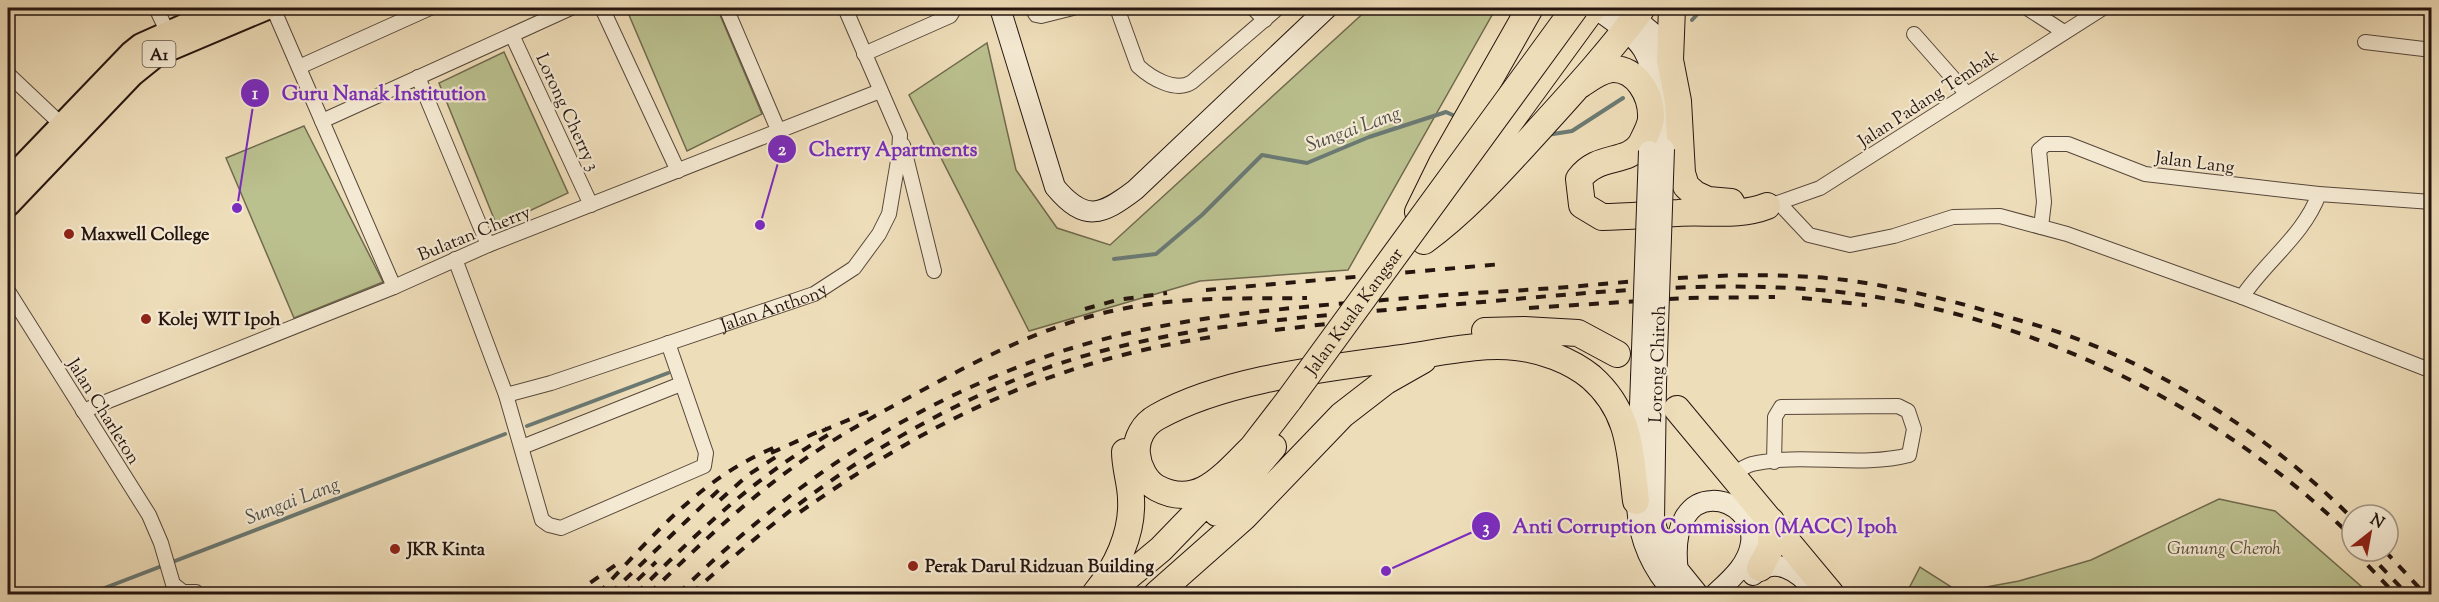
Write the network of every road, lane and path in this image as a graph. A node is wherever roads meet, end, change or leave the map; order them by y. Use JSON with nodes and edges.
{"nodes":[{"id":1,"x":160,"y":8,"type":"edge"},
{"id":2,"x":224,"y":8,"type":"edge"},
{"id":3,"x":267,"y":8,"type":"edge"},
{"id":4,"x":273,"y":8,"type":"edge"},
{"id":5,"x":430,"y":8,"type":"edge"},
{"id":6,"x":571,"y":8,"type":"edge"},
{"id":7,"x":602,"y":8,"type":"edge"},
{"id":8,"x":726,"y":8,"type":"edge"},
{"id":9,"x":844,"y":8,"type":"edge"},
{"id":10,"x":955,"y":8,"type":"edge"},
{"id":11,"x":1000,"y":8,"type":"edge"},
{"id":12,"x":1073,"y":8,"type":"edge"},
{"id":13,"x":1118,"y":8,"type":"edge"},
{"id":14,"x":1254,"y":8,"type":"edge"},
{"id":15,"x":1278,"y":8,"type":"edge"},
{"id":16,"x":1327,"y":8,"type":"edge"},
{"id":17,"x":1530,"y":8,"type":"edge"},
{"id":18,"x":1575,"y":8,"type":"edge"},
{"id":19,"x":1594,"y":8,"type":"edge"},
{"id":20,"x":1672,"y":8,"type":"edge"},
{"id":21,"x":2027,"y":8,"type":"edge"},
{"id":22,"x":2103,"y":8,"type":"edge"},
{"id":23,"x":1034,"y":11,"type":"edge"},
{"id":24,"x":1631,"y":15,"type":"edge"},
{"id":25,"x":1265,"y":20,"type":"junction"},
{"id":26,"x":2064,"y":32,"type":"junction"},
{"id":27,"x":168,"y":33,"type":"junction"},
{"id":28,"x":512,"y":34,"type":"junction"},
{"id":29,"x":1914,"y":34,"type":"dead end"},
{"id":30,"x":2365,"y":42,"type":"dead end"},
{"id":31,"x":2432,"y":50,"type":"edge"},
{"id":32,"x":864,"y":54,"type":"junction"},
{"id":33,"x":1670,"y":60,"type":"junction"},
{"id":34,"x":299,"y":67,"type":"junction"},
{"id":35,"x":8,"y":74,"type":"edge"},
{"id":36,"x":418,"y":77,"type":"junction"},
{"id":37,"x":126,"y":82,"type":"junction"},
{"id":38,"x":1580,"y":85,"type":"junction"},
{"id":39,"x":880,"y":92,"type":"junction"},
{"id":40,"x":1967,"y":94,"type":"junction"},
{"id":41,"x":1651,"y":118,"type":"junction"},
{"id":42,"x":322,"y":121,"type":"junction"},
{"id":43,"x":62,"y":125,"type":"junction"},
{"id":44,"x":779,"y":132,"type":"junction"},
{"id":45,"x":900,"y":135,"type":"junction"},
{"id":46,"x":1657,"y":150,"type":"junction"},
{"id":47,"x":45,"y":166,"type":"junction"},
{"id":48,"x":678,"y":171,"type":"junction"},
{"id":49,"x":8,"y":181,"type":"edge"},
{"id":50,"x":2319,"y":195,"type":"junction"},
{"id":51,"x":2432,"y":202,"type":"edge"},
{"id":52,"x":1773,"y":204,"type":"junction"},
{"id":53,"x":8,"y":205,"type":"edge"},
{"id":54,"x":591,"y":205,"type":"junction"},
{"id":55,"x":2041,"y":227,"type":"junction"},
{"id":56,"x":1412,"y":244,"type":"junction"},
{"id":57,"x":488,"y":245,"type":"junction"},
{"id":58,"x":455,"y":259,"type":"junction"},
{"id":59,"x":934,"y":271,"type":"dead end"},
{"id":60,"x":394,"y":287,"type":"junction"},
{"id":61,"x":8,"y":291,"type":"edge"},
{"id":62,"x":2242,"y":297,"type":"junction"},
{"id":63,"x":668,"y":344,"type":"junction"},
{"id":64,"x":1436,"y":353,"type":"junction"},
{"id":65,"x":1617,"y":354,"type":"dead end"},
{"id":66,"x":2432,"y":371,"type":"edge"},
{"id":67,"x":1648,"y":381,"type":"junction"},
{"id":68,"x":681,"y":384,"type":"junction"},
{"id":69,"x":506,"y":395,"type":"junction"},
{"id":70,"x":1295,"y":405,"type":"junction"},
{"id":71,"x":1677,"y":409,"type":"dead end"},
{"id":72,"x":83,"y":411,"type":"junction"},
{"id":73,"x":1255,"y":445,"type":"junction"},
{"id":74,"x":522,"y":447,"type":"junction"},
{"id":75,"x":1774,"y":462,"type":"junction"},
{"id":76,"x":1732,"y":475,"type":"junction"},
{"id":77,"x":1636,"y":501,"type":"junction"},
{"id":78,"x":1771,"y":521,"type":"junction"},
{"id":79,"x":1760,"y":568,"type":"junction"},
{"id":80,"x":1670,"y":586,"type":"edge"},
{"id":81,"x":196,"y":592,"type":"dead end"},
{"id":82,"x":1095,"y":594,"type":"edge"},
{"id":83,"x":1107,"y":594,"type":"edge"},
{"id":84,"x":1129,"y":594,"type":"edge"},
{"id":85,"x":1157,"y":594,"type":"edge"},
{"id":86,"x":1698,"y":594,"type":"edge"},
{"id":87,"x":1715,"y":594,"type":"edge"},
{"id":88,"x":1731,"y":594,"type":"edge"},
{"id":89,"x":1817,"y":594,"type":"edge"},
{"id":90,"x":1831,"y":594,"type":"edge"}],
"edges":[{"from":1,"to":27,"type":"street"},
{"from":2,"to":27,"type":"main road","number":"A1"},
{"from":3,"to":37,"type":"main road","number":"A1"},
{"from":4,"to":34,"type":"street"},
{"from":5,"to":34,"type":"street"},
{"from":6,"to":28,"type":"street"},
{"from":7,"to":48,"type":"street"},
{"from":8,"to":44,"type":"street"},
{"from":9,"to":32,"type":"street"},
{"from":10,"to":32,"type":"street"},
{"from":11,"to":16,"type":"main road"},
{"from":12,"to":23,"type":"street"},
{"from":13,"to":25,"type":"street"},
{"from":14,"to":25,"type":"street"},
{"from":15,"to":25,"type":"street"},
{"from":17,"to":56,"type":"highway","bridge":true},
{"from":18,"to":56,"type":"highway","name":"Jalan Kuala Kangsar","bridge":true},
{"from":19,"to":24,"type":"main road"},
{"from":19,"to":56,"type":"highway","name":"Jalan Kuala Kangsar"},
{"from":20,"to":33,"type":"highway"},
{"from":21,"to":26,"type":"street"},
{"from":22,"to":26,"type":"street","name":"Jalan Padang Tembak"},
{"from":24,"to":33,"type":"main road"},
{"from":24,"to":38,"type":"highway"},
{"from":24,"to":41,"type":"main road"},
{"from":26,"to":40,"type":"street","name":"Jalan Padang Tembak"},
{"from":27,"to":43,"type":"main road","number":"A1"},
{"from":28,"to":36,"type":"street"},
{"from":28,"to":54,"type":"street","name":"Lorong Cherry 3"},
{"from":29,"to":40,"type":"street"},
{"from":30,"to":31,"type":"street"},
{"from":32,"to":39,"type":"street"},
{"from":33,"to":46,"type":"main road"},
{"from":33,"to":52,"type":"highway"},
{"from":34,"to":42,"type":"street"},
{"from":35,"to":43,"type":"street"},
{"from":36,"to":42,"type":"street"},
{"from":36,"to":57,"type":"street"},
{"from":37,"to":43,"type":"main road"},
{"from":37,"to":47,"type":"main road","number":"A1"},
{"from":38,"to":41,"type":"highway"},
{"from":38,"to":56,"type":"highway"},
{"from":39,"to":44,"type":"street","name":"Bulatan Cherry"},
{"from":39,"to":45,"type":"street"},
{"from":40,"to":52,"type":"street","name":"Jalan Padang Tembak"},
{"from":41,"to":46,"type":"main road"},
{"from":41,"to":52,"type":"highway"},
{"from":42,"to":60,"type":"street"},
{"from":43,"to":47,"type":"main road"},
{"from":43,"to":49,"type":"main road","number":"A1"},
{"from":44,"to":48,"type":"street","name":"Bulatan Cherry"},
{"from":45,"to":59,"type":"street"},
{"from":45,"to":63,"type":"street","name":"Jalan Anthony"},
{"from":46,"to":67,"type":"main road","name":"Lorong Chiroh","bridge":true},
{"from":47,"to":53,"type":"main road","number":"A1"},
{"from":48,"to":54,"type":"street","name":"Bulatan Cherry"},
{"from":50,"to":51,"type":"street","name":"Jalan Lang"},
{"from":50,"to":55,"type":"street","name":"Jalan Lang"},
{"from":50,"to":62,"type":"street"},
{"from":52,"to":55,"type":"street"},
{"from":54,"to":57,"type":"street","name":"Bulatan Cherry"},
{"from":55,"to":62,"type":"street"},
{"from":56,"to":70,"type":"highway","name":"Jalan Kuala Kangsar"},
{"from":57,"to":58,"type":"street","name":"Bulatan Cherry"},
{"from":58,"to":60,"type":"street","name":"Bulatan Cherry"},
{"from":58,"to":69,"type":"street"},
{"from":60,"to":72,"type":"street","name":"Bulatan Cherry"},
{"from":61,"to":72,"type":"street","name":"Jalan Charleton"},
{"from":62,"to":66,"type":"street"},
{"from":63,"to":68,"type":"street"},
{"from":63,"to":69,"type":"street","name":"Jalan Anthony"},
{"from":64,"to":73,"type":"highway"},
{"from":64,"to":77,"type":"highway"},
{"from":64,"to":85,"type":"highway"},
{"from":65,"to":82,"type":"highway"},
{"from":67,"to":77,"type":"main road","name":"Lorong Chiroh"},
{"from":67,"to":80,"type":"main road","name":"Lorong Chiroh"},
{"from":68,"to":74,"type":"street"},
{"from":68,"to":74,"type":"street"},
{"from":69,"to":74,"type":"street"},
{"from":70,"to":73,"type":"highway","name":"Jalan Kuala Kangsar"},
{"from":70,"to":84,"type":"highway","name":"Jalan Kuala Kangsar"},
{"from":71,"to":76,"type":"highway"},
{"from":72,"to":81,"type":"street","name":"Jalan Charleton"},
{"from":73,"to":83,"type":"highway","name":"Jalan Kuala Kangsar"},
{"from":75,"to":75,"type":"street"},
{"from":75,"to":76,"type":"street"},
{"from":76,"to":78,"type":"highway"},
{"from":77,"to":80,"type":"main road","name":"Lorong Chiroh"},
{"from":78,"to":79,"type":"highway"},
{"from":78,"to":90,"type":"highway"},
{"from":79,"to":88,"type":"main road"},
{"from":79,"to":89,"type":"main road"},
{"from":80,"to":86,"type":"main road","name":"Lorong Chiroh"},
{"from":80,"to":87,"type":"main road"}]}
